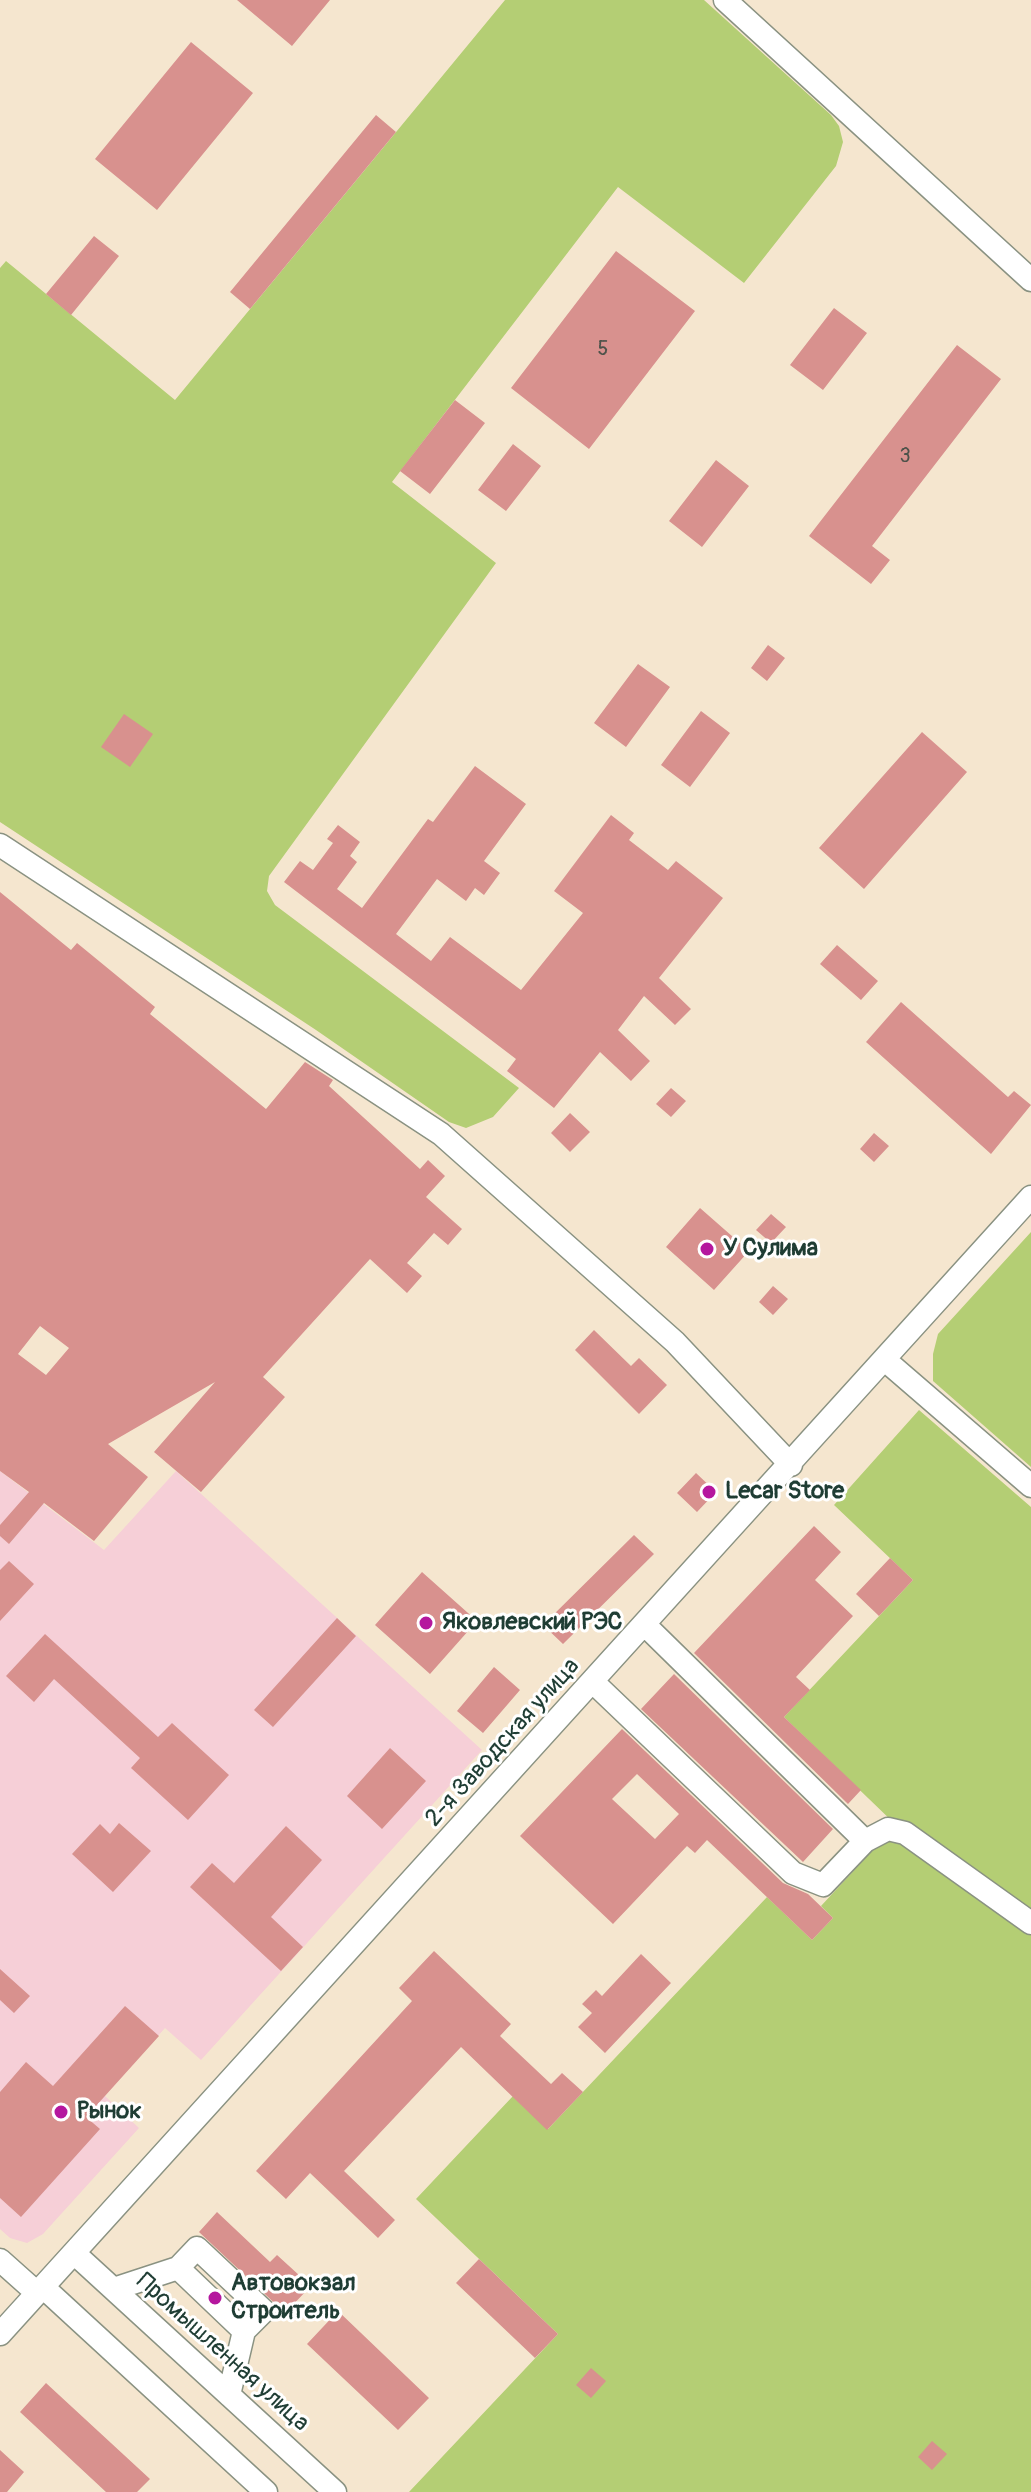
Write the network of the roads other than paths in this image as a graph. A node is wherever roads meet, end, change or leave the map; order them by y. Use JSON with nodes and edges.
{"nodes":[{"id":1,"x":725,"y":0,"type":"edge"},
{"id":2,"x":1031,"y":280,"type":"edge"},
{"id":3,"x":0,"y":845,"type":"edge"},
{"id":4,"x":1031,"y":1197,"type":"edge"},
{"id":5,"x":885,"y":1360,"type":"junction"},
{"id":6,"x":791,"y":1465,"type":"junction"},
{"id":7,"x":1031,"y":1486,"type":"edge"},
{"id":8,"x":645,"y":1625,"type":"junction"},
{"id":9,"x":593,"y":1682,"type":"junction"},
{"id":10,"x":865,"y":1841,"type":"junction"},
{"id":11,"x":1031,"y":1923,"type":"edge"},
{"id":12,"x":74,"y":2253,"type":"junction"},
{"id":13,"x":0,"y":2260,"type":"edge"},
{"id":14,"x":114,"y":2289,"type":"junction"},
{"id":15,"x":40,"y":2290,"type":"junction"},
{"id":16,"x":0,"y":2334,"type":"edge"},
{"id":17,"x":229,"y":2395,"type":"junction"},
{"id":18,"x":266,"y":2492,"type":"edge"},
{"id":19,"x":335,"y":2492,"type":"edge"}],
"edges":[{"from":1,"to":2,"type":"street"},
{"from":3,"to":6,"type":"street"},
{"from":4,"to":5,"type":"street","name":"2-я Заводская улица"},
{"from":5,"to":6,"type":"street","name":"2-я Заводская улица"},
{"from":5,"to":7,"type":"street"},
{"from":6,"to":8,"type":"street","name":"2-я Заводская улица"},
{"from":8,"to":9,"type":"street","name":"2-я Заводская улица"},
{"from":8,"to":10,"type":"street"},
{"from":9,"to":10,"type":"street"},
{"from":9,"to":12,"type":"street","name":"2-я Заводская улица"},
{"from":10,"to":11,"type":"street"},
{"from":12,"to":14,"type":"street","name":"Промышленная улица"},
{"from":12,"to":15,"type":"street","name":"2-я Заводская улица"},
{"from":13,"to":15,"type":"street"},
{"from":14,"to":17,"type":"street","name":"Промышленная улица"},
{"from":14,"to":17,"type":"street"},
{"from":15,"to":16,"type":"street","name":"2-я Заводская улица"},
{"from":15,"to":18,"type":"street"},
{"from":17,"to":19,"type":"street","name":"Промышленная улица"}]}
